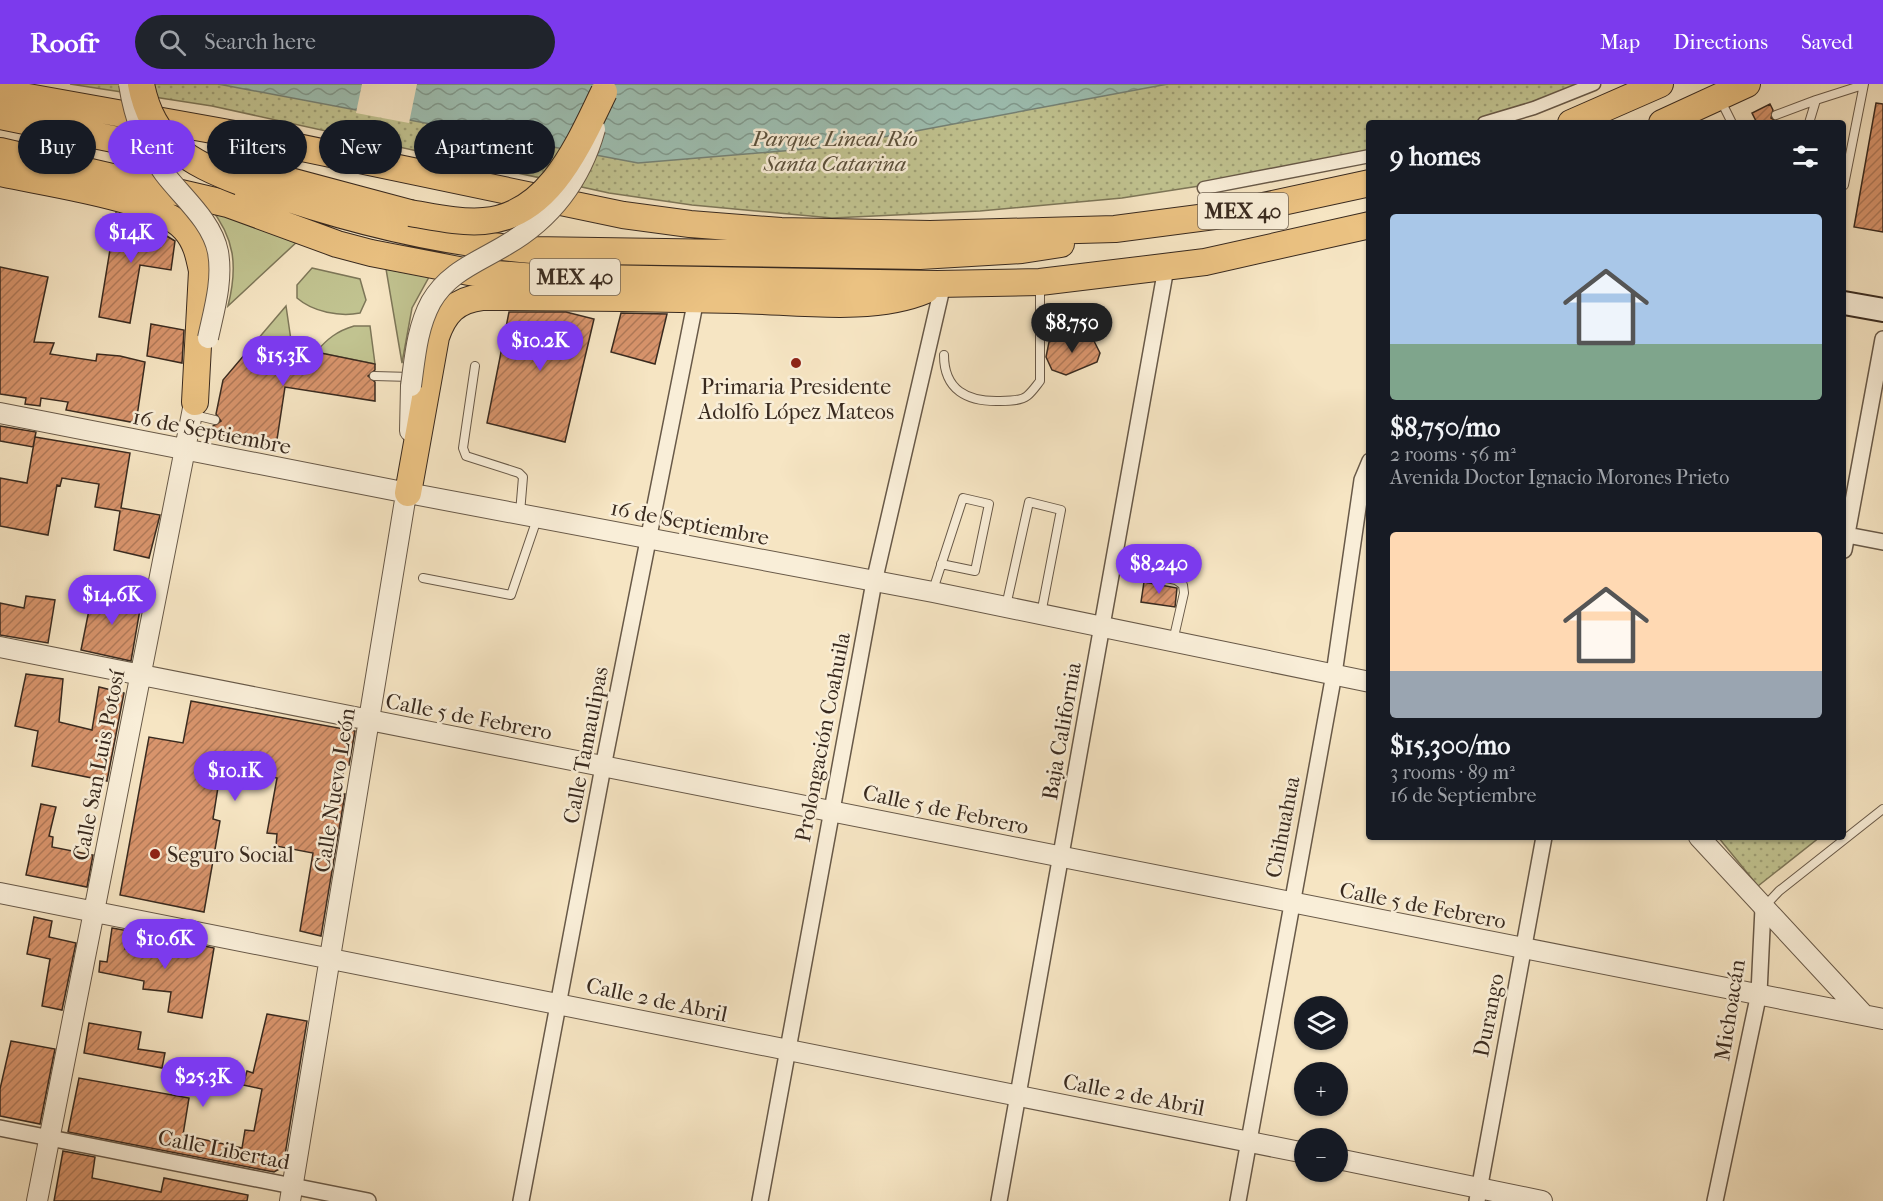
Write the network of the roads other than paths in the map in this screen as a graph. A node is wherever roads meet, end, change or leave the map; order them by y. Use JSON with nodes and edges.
{"nodes":[{"id":1,"x":129,"y":84,"type":"edge"},
{"id":2,"x":141,"y":84,"type":"edge"},
{"id":3,"x":1594,"y":84,"type":"edge"},
{"id":4,"x":1660,"y":84,"type":"edge"},
{"id":5,"x":1747,"y":84,"type":"edge"},
{"id":6,"x":1863,"y":85,"type":"edge"},
{"id":7,"x":605,"y":88,"type":"edge"},
{"id":8,"x":0,"y":92,"type":"edge"},
{"id":9,"x":1719,"y":97,"type":"junction"},
{"id":10,"x":1816,"y":100,"type":"junction"},
{"id":11,"x":1776,"y":115,"type":"dead end"},
{"id":12,"x":0,"y":116,"type":"edge"},
{"id":13,"x":1494,"y":120,"type":"edge"},
{"id":14,"x":1578,"y":120,"type":"edge"},
{"id":15,"x":1669,"y":120,"type":"edge"},
{"id":16,"x":1730,"y":120,"type":"edge"},
{"id":17,"x":1810,"y":120,"type":"edge"},
{"id":18,"x":0,"y":151,"type":"edge"},
{"id":19,"x":1366,"y":157,"type":"edge"},
{"id":20,"x":0,"y":173,"type":"edge"},
{"id":21,"x":1846,"y":174,"type":"edge"},
{"id":22,"x":1366,"y":184,"type":"edge"},
{"id":23,"x":1204,"y":188,"type":"dead end"},
{"id":24,"x":1366,"y":226,"type":"edge"},
{"id":25,"x":1115,"y":229,"type":"junction"},
{"id":26,"x":1166,"y":268,"type":"junction"},
{"id":27,"x":1040,"y":282,"type":"junction"},
{"id":28,"x":940,"y":284,"type":"junction"},
{"id":29,"x":696,"y":299,"type":"junction"},
{"id":30,"x":1846,"y":303,"type":"edge"},
{"id":31,"x":1883,"y":310,"type":"edge"},
{"id":32,"x":1883,"y":339,"type":"edge"},
{"id":33,"x":944,"y":354,"type":"dead end"},
{"id":34,"x":475,"y":366,"type":"dead end"},
{"id":35,"x":374,"y":375,"type":"dead end"},
{"id":36,"x":412,"y":381,"type":"junction"},
{"id":37,"x":193,"y":409,"type":"junction"},
{"id":38,"x":0,"y":413,"type":"edge"},
{"id":39,"x":214,"y":420,"type":"dead end"},
{"id":40,"x":185,"y":451,"type":"junction"},
{"id":41,"x":1366,"y":470,"type":"edge"},
{"id":42,"x":408,"y":493,"type":"junction"},
{"id":43,"x":529,"y":516,"type":"junction"},
{"id":44,"x":1847,"y":535,"type":"junction"},
{"id":45,"x":648,"y":538,"type":"junction"},
{"id":46,"x":1846,"y":540,"type":"edge"},
{"id":47,"x":1883,"y":542,"type":"edge"},
{"id":48,"x":941,"y":564,"type":"junction"},
{"id":49,"x":1113,"y":566,"type":"junction"},
{"id":50,"x":423,"y":578,"type":"dead end"},
{"id":51,"x":874,"y":582,"type":"junction"},
{"id":52,"x":933,"y":592,"type":"junction"},
{"id":53,"x":1006,"y":608,"type":"junction"},
{"id":54,"x":1041,"y":615,"type":"junction"},
{"id":55,"x":1103,"y":628,"type":"junction"},
{"id":56,"x":1173,"y":642,"type":"junction"},
{"id":57,"x":0,"y":647,"type":"edge"},
{"id":58,"x":141,"y":674,"type":"junction"},
{"id":59,"x":1334,"y":674,"type":"junction"},
{"id":60,"x":1366,"y":681,"type":"edge"},
{"id":61,"x":370,"y":721,"type":"junction"},
{"id":62,"x":603,"y":767,"type":"junction"},
{"id":63,"x":1883,"y":809,"type":"edge"},
{"id":64,"x":831,"y":810,"type":"junction"},
{"id":65,"x":1846,"y":838,"type":"edge"},
{"id":66,"x":1543,"y":840,"type":"edge"},
{"id":67,"x":1702,"y":840,"type":"edge"},
{"id":68,"x":1844,"y":840,"type":"edge"},
{"id":69,"x":1061,"y":858,"type":"junction"},
{"id":70,"x":0,"y":893,"type":"edge"},
{"id":71,"x":1291,"y":903,"type":"junction"},
{"id":72,"x":1763,"y":908,"type":"junction"},
{"id":73,"x":93,"y":912,"type":"junction"},
{"id":74,"x":1523,"y":950,"type":"junction"},
{"id":75,"x":331,"y":957,"type":"junction"},
{"id":76,"x":1759,"y":993,"type":"junction"},
{"id":77,"x":559,"y":1003,"type":"junction"},
{"id":78,"x":1874,"y":1017,"type":"edge"},
{"id":79,"x":786,"y":1051,"type":"junction"},
{"id":80,"x":1018,"y":1095,"type":"junction"},
{"id":81,"x":0,"y":1128,"type":"edge"},
{"id":82,"x":49,"y":1138,"type":"junction"},
{"id":83,"x":1249,"y":1142,"type":"junction"},
{"id":84,"x":1294,"y":1150,"type":"edge"},
{"id":85,"x":1348,"y":1162,"type":"edge"},
{"id":86,"x":291,"y":1193,"type":"edge"},
{"id":87,"x":1478,"y":1194,"type":"edge"},
{"id":88,"x":37,"y":1201,"type":"edge"},
{"id":89,"x":368,"y":1201,"type":"edge"},
{"id":90,"x":521,"y":1201,"type":"edge"},
{"id":91,"x":760,"y":1201,"type":"edge"},
{"id":92,"x":999,"y":1201,"type":"edge"},
{"id":93,"x":1238,"y":1201,"type":"edge"},
{"id":94,"x":1542,"y":1201,"type":"edge"},
{"id":95,"x":1715,"y":1201,"type":"edge"}],
"edges":[{"from":1,"to":37,"type":"street","name":"Calle San Luis Potosí","bridge":true},
{"from":2,"to":25,"type":"highway","bridge":true},
{"from":3,"to":13,"type":"street"},
{"from":4,"to":14,"type":"highway"},
{"from":5,"to":9,"type":"highway"},
{"from":6,"to":10,"type":"lane"},
{"from":6,"to":21,"type":"lane"},
{"from":7,"to":12,"type":"highway","bridge":true},
{"from":7,"to":36,"type":"street","name":"Calle Nuevo León","bridge":true},
{"from":8,"to":25,"type":"highway","number":"MEX 40"},
{"from":9,"to":15,"type":"highway"},
{"from":9,"to":16,"type":"lane"},
{"from":10,"to":11,"type":"lane"},
{"from":10,"to":17,"type":"lane"},
{"from":18,"to":28,"type":"highway","number":"MEX 40"},
{"from":19,"to":23,"type":"street"},
{"from":20,"to":37,"type":"highway"},
{"from":22,"to":25,"type":"highway","number":"MEX 40"},
{"from":24,"to":26,"type":"highway","number":"MEX 40"},
{"from":26,"to":27,"type":"highway","number":"MEX 40"},
{"from":26,"to":49,"type":"street","name":"Baja California"},
{"from":27,"to":28,"type":"highway","number":"MEX 40"},
{"from":27,"to":33,"type":"lane"},
{"from":28,"to":29,"type":"highway"},
{"from":28,"to":51,"type":"street","name":"Prolongación Coahuila"},
{"from":29,"to":42,"type":"highway"},
{"from":29,"to":45,"type":"street","name":"Calle Tamaulipas"},
{"from":30,"to":31,"type":"main road"},
{"from":32,"to":44,"type":"street"},
{"from":34,"to":43,"type":"lane"},
{"from":35,"to":36,"type":"lane"},
{"from":36,"to":42,"type":"street","name":"Calle Nuevo León"},
{"from":37,"to":39,"type":"lane"},
{"from":37,"to":40,"type":"street","name":"Calle San Luis Potosí"},
{"from":38,"to":40,"type":"street","name":"16 de Septiembre"},
{"from":40,"to":42,"type":"street","name":"16 de Septiembre"},
{"from":40,"to":58,"type":"street","name":"Calle San Luis Potosí"},
{"from":41,"to":59,"type":"street","name":"Chihuahua"},
{"from":42,"to":43,"type":"street","name":"16 de Septiembre"},
{"from":42,"to":61,"type":"street","name":"Calle Nuevo León"},
{"from":43,"to":45,"type":"street","name":"16 de Septiembre"},
{"from":43,"to":50,"type":"lane"},
{"from":44,"to":46,"type":"street"},
{"from":44,"to":47,"type":"street"},
{"from":45,"to":51,"type":"street","name":"16 de Septiembre"},
{"from":45,"to":62,"type":"street","name":"Calle Tamaulipas"},
{"from":48,"to":48,"type":"lane"},
{"from":48,"to":52,"type":"lane"},
{"from":49,"to":55,"type":"street","name":"Baja California"},
{"from":49,"to":56,"type":"lane"},
{"from":51,"to":52,"type":"street","name":"16 de Septiembre"},
{"from":51,"to":64,"type":"street","name":"Prolongación Coahuila"},
{"from":52,"to":53,"type":"street","name":"16 de Septiembre"},
{"from":53,"to":54,"type":"street","name":"16 de Septiembre"},
{"from":53,"to":54,"type":"lane"},
{"from":54,"to":55,"type":"street","name":"16 de Septiembre"},
{"from":55,"to":56,"type":"street","name":"16 de Septiembre"},
{"from":55,"to":69,"type":"street","name":"Baja California"},
{"from":56,"to":59,"type":"street","name":"16 de Septiembre"},
{"from":57,"to":58,"type":"street","name":"Calle 5 de Febrero"},
{"from":58,"to":61,"type":"street","name":"Calle 5 de Febrero"},
{"from":58,"to":73,"type":"street","name":"Calle San Luis Potosí"},
{"from":59,"to":60,"type":"street","name":"16 de Septiembre"},
{"from":59,"to":71,"type":"street","name":"Chihuahua"},
{"from":61,"to":62,"type":"street","name":"Calle 5 de Febrero"},
{"from":61,"to":75,"type":"street","name":"Calle Nuevo León"},
{"from":62,"to":64,"type":"street","name":"Calle 5 de Febrero"},
{"from":62,"to":77,"type":"street","name":"Calle Tamaulipas"},
{"from":63,"to":65,"type":"lane"},
{"from":64,"to":69,"type":"street","name":"Calle 5 de Febrero"},
{"from":64,"to":79,"type":"street","name":"Prolongación Coahuila"},
{"from":66,"to":74,"type":"street","name":"Durango"},
{"from":67,"to":72,"type":"street"},
{"from":68,"to":72,"type":"lane"},
{"from":69,"to":71,"type":"street","name":"Calle 5 de Febrero"},
{"from":69,"to":80,"type":"street","name":"Baja California"},
{"from":70,"to":73,"type":"street","name":"Calle 2 de Abril"},
{"from":71,"to":74,"type":"street","name":"Calle 5 de Febrero"},
{"from":71,"to":83,"type":"street","name":"Chihuahua"},
{"from":72,"to":76,"type":"street","name":"Michoacán"},
{"from":72,"to":78,"type":"street"},
{"from":73,"to":75,"type":"street","name":"Calle 2 de Abril"},
{"from":73,"to":82,"type":"street","name":"Calle San Luis Potosí"},
{"from":74,"to":76,"type":"street","name":"Calle 5 de Febrero"},
{"from":74,"to":87,"type":"street","name":"Durango"},
{"from":75,"to":77,"type":"street","name":"Calle 2 de Abril"},
{"from":75,"to":86,"type":"street","name":"Calle Nuevo León"},
{"from":76,"to":78,"type":"street","name":"Calle 5 de Febrero"},
{"from":76,"to":95,"type":"street","name":"Michoacán"},
{"from":77,"to":79,"type":"street","name":"Calle 2 de Abril"},
{"from":77,"to":90,"type":"street","name":"Calle Tamaulipas"},
{"from":79,"to":80,"type":"street","name":"Calle 2 de Abril"},
{"from":79,"to":91,"type":"street","name":"Prolongación Coahuila"},
{"from":80,"to":83,"type":"street","name":"Calle 2 de Abril"},
{"from":80,"to":92,"type":"street","name":"Baja California"},
{"from":81,"to":82,"type":"street","name":"Calle Libertad"},
{"from":82,"to":86,"type":"street","name":"Calle Libertad"},
{"from":82,"to":88,"type":"street","name":"Calle San Luis Potosí"},
{"from":83,"to":84,"type":"street","name":"Calle 2 de Abril"},
{"from":83,"to":93,"type":"street","name":"Chihuahua"},
{"from":85,"to":87,"type":"street"},
{"from":86,"to":89,"type":"street","name":"Calle Libertad"},
{"from":87,"to":94,"type":"street"}]}
